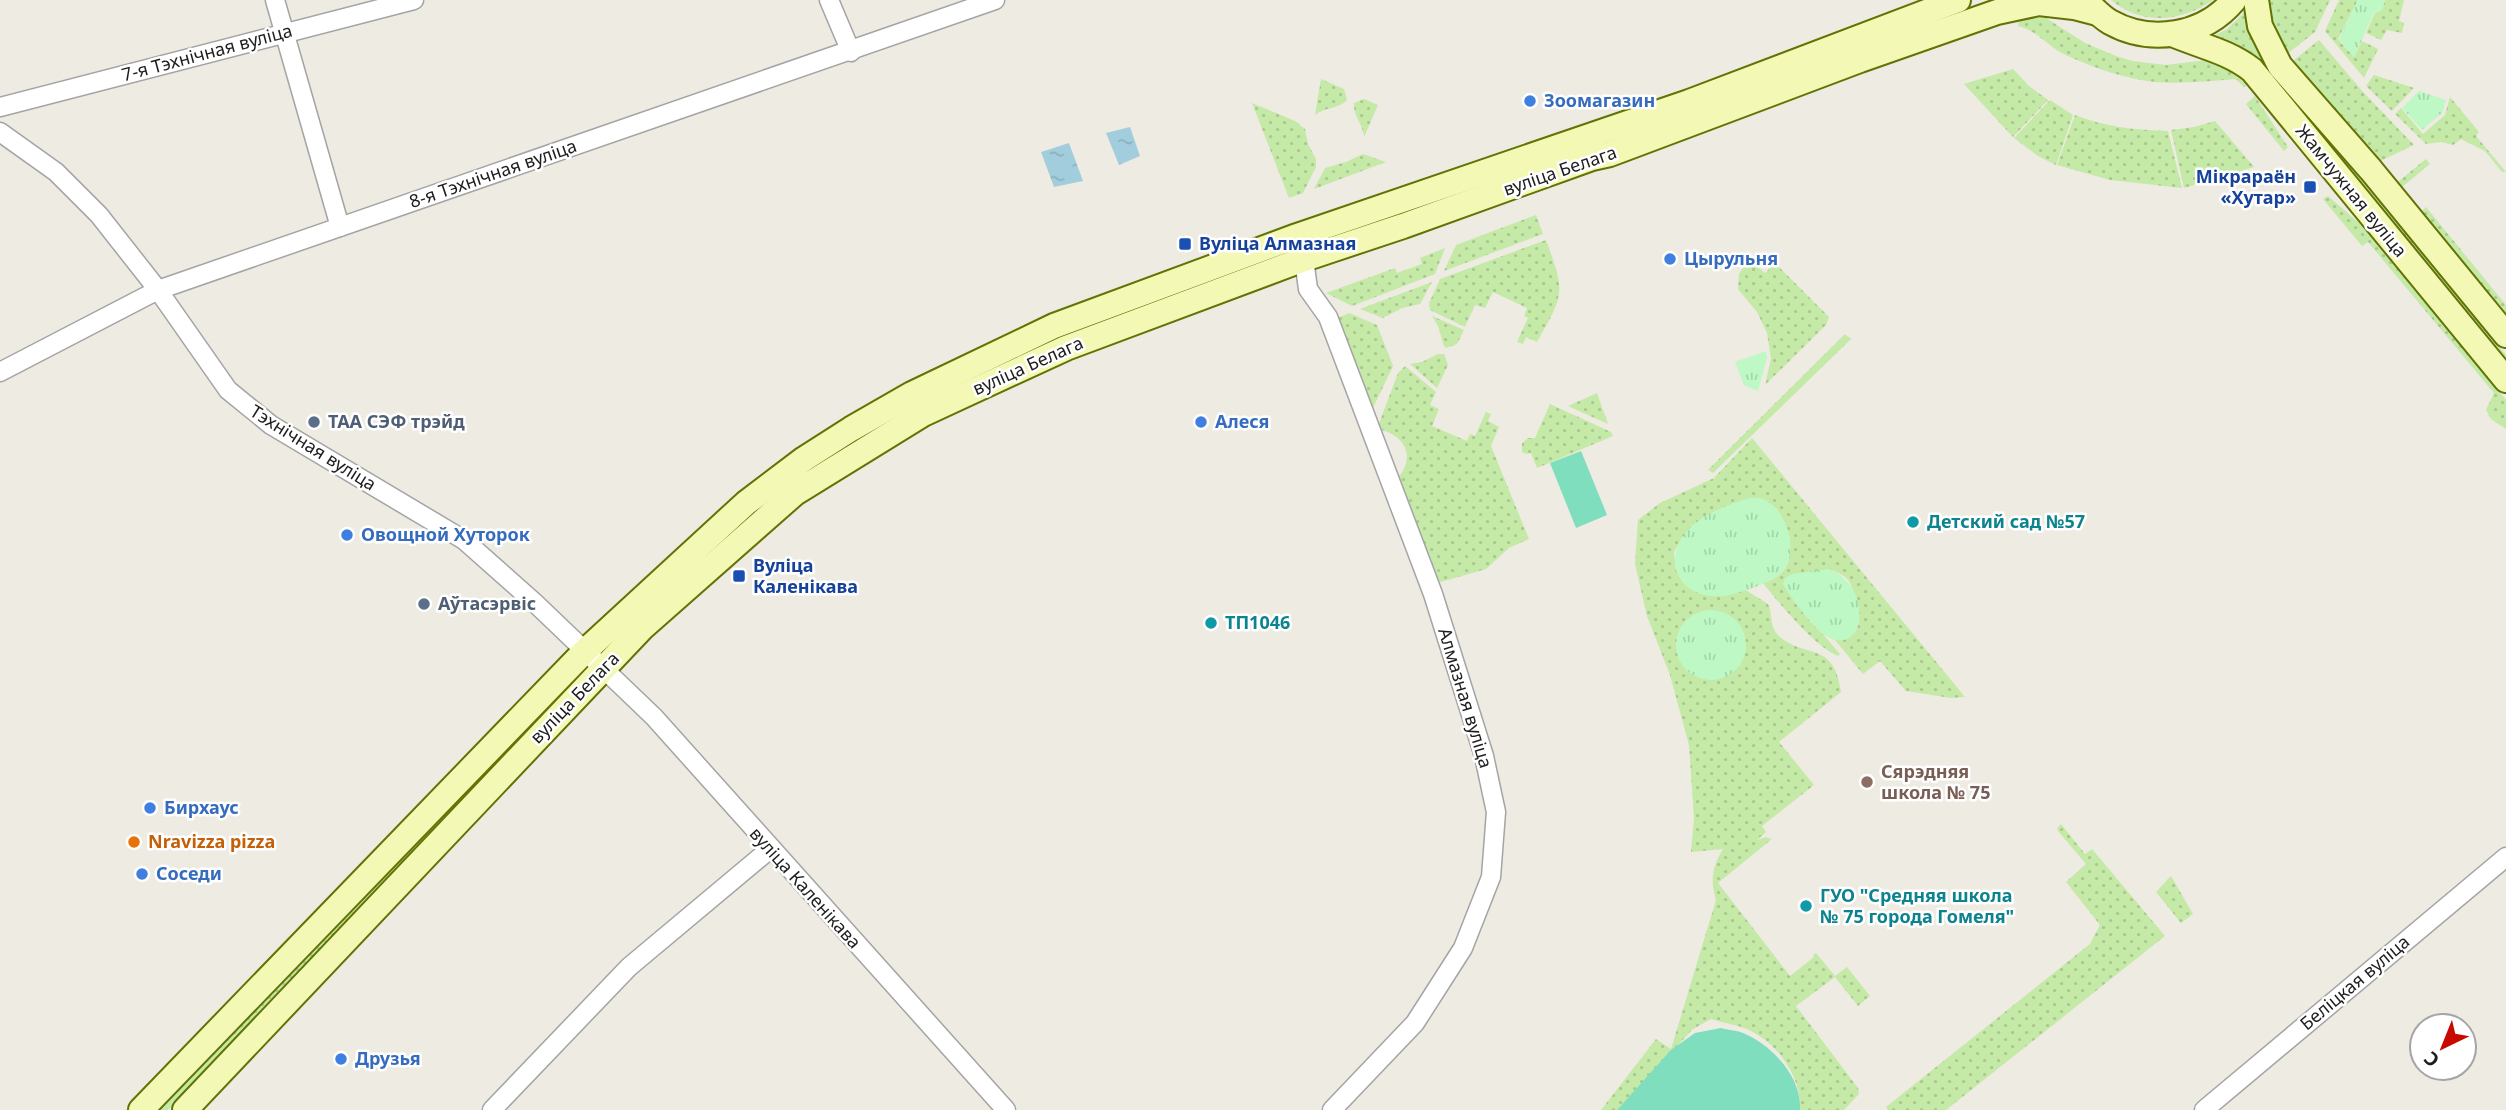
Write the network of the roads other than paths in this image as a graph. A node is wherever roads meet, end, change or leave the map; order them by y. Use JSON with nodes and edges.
{"nodes":[{"id":1,"x":275,"y":0,"type":"edge"},
{"id":2,"x":414,"y":0,"type":"edge"},
{"id":3,"x":829,"y":0,"type":"edge"},
{"id":4,"x":995,"y":0,"type":"edge"},
{"id":5,"x":1958,"y":0,"type":"edge"},
{"id":6,"x":2234,"y":0,"type":"edge"},
{"id":7,"x":2256,"y":0,"type":"edge"},
{"id":8,"x":2091,"y":6,"type":"edge"},
{"id":9,"x":285,"y":32,"type":"junction"},
{"id":10,"x":2172,"y":34,"type":"junction"},
{"id":11,"x":851,"y":52,"type":"junction"},
{"id":12,"x":0,"y":107,"type":"edge"},
{"id":13,"x":0,"y":132,"type":"edge"},
{"id":14,"x":340,"y":227,"type":"junction"},
{"id":15,"x":1304,"y":259,"type":"junction"},
{"id":16,"x":158,"y":290,"type":"junction"},
{"id":17,"x":2506,"y":335,"type":"edge"},
{"id":18,"x":0,"y":372,"type":"edge"},
{"id":19,"x":2506,"y":380,"type":"edge"},
{"id":20,"x":584,"y":652,"type":"junction"},
{"id":21,"x":602,"y":669,"type":"junction"},
{"id":22,"x":770,"y":849,"type":"junction"},
{"id":23,"x":2506,"y":857,"type":"edge"},
{"id":24,"x":141,"y":1110,"type":"edge"},
{"id":25,"x":185,"y":1110,"type":"edge"},
{"id":26,"x":492,"y":1110,"type":"edge"},
{"id":27,"x":1006,"y":1110,"type":"edge"},
{"id":28,"x":1332,"y":1110,"type":"edge"},
{"id":29,"x":2204,"y":1110,"type":"edge"}],
"edges":[{"from":1,"to":9,"type":"street"},
{"from":2,"to":9,"type":"street","name":"7-я Тэхнічная вуліца"},
{"from":3,"to":11,"type":"street"},
{"from":4,"to":11,"type":"street","name":"8-я Тэхнічная вуліца"},
{"from":5,"to":20,"type":"street","name":"вуліца Белага"},
{"from":6,"to":10,"type":"street"},
{"from":7,"to":17,"type":"street","name":"Жамчужная вуліца"},
{"from":8,"to":10,"type":"street","name":"вуліца Белага"},
{"from":8,"to":15,"type":"street","name":"вуліца Белага"},
{"from":9,"to":12,"type":"street","name":"7-я Тэхнічная вуліца"},
{"from":9,"to":14,"type":"street"},
{"from":10,"to":19,"type":"street","name":"Жамчужная вуліца"},
{"from":11,"to":14,"type":"street","name":"8-я Тэхнічная вуліца"},
{"from":13,"to":16,"type":"street","name":"Тэхнічная вуліца"},
{"from":14,"to":16,"type":"street","name":"8-я Тэхнічная вуліца"},
{"from":15,"to":21,"type":"street","name":"вуліца Белага"},
{"from":15,"to":28,"type":"street","name":"Алмазная вуліца"},
{"from":16,"to":18,"type":"street","name":"8-я Тэхнічная вуліца"},
{"from":16,"to":20,"type":"street","name":"Тэхнічная вуліца"},
{"from":20,"to":21,"type":"street","name":"Тэхнічная вуліца"},
{"from":20,"to":24,"type":"street","name":"вуліца Белага"},
{"from":21,"to":22,"type":"street","name":"вуліца Каленікава"},
{"from":21,"to":25,"type":"street","name":"вуліца Белага"},
{"from":22,"to":26,"type":"street"},
{"from":22,"to":27,"type":"street","name":"вуліца Каленікава"},
{"from":23,"to":29,"type":"street","name":"Беліцкая вуліца"}]}
